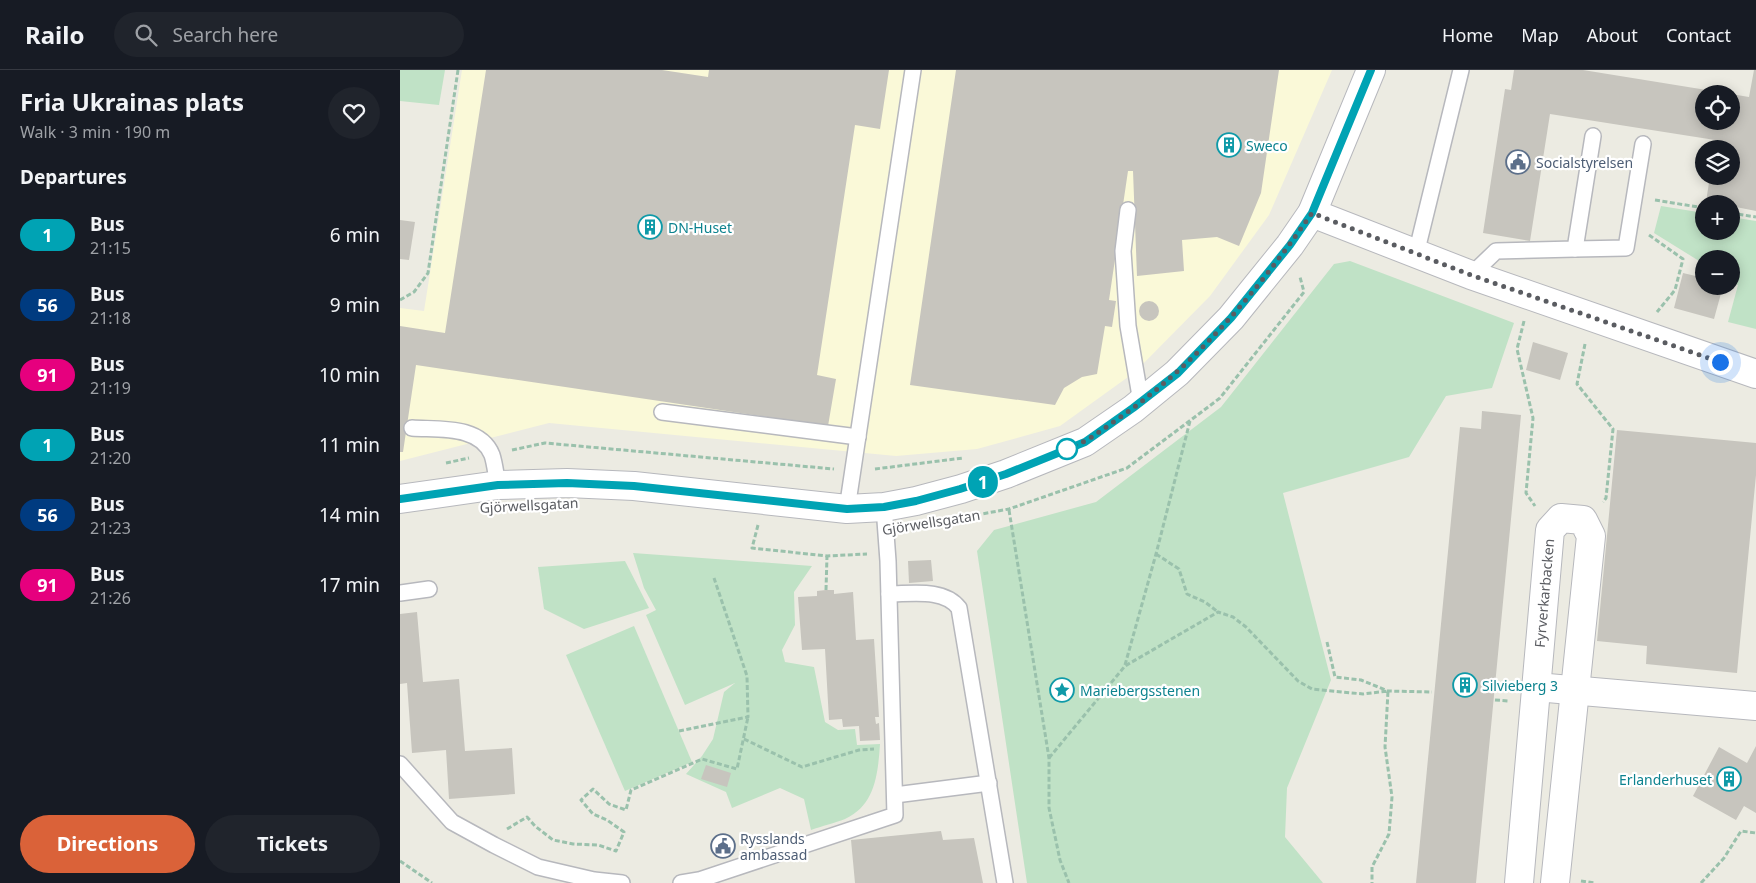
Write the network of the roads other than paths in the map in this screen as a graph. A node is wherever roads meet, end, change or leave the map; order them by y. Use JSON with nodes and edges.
{"nodes":[{"id":1,"x":914,"y":70,"type":"edge"},
{"id":2,"x":1371,"y":70,"type":"edge"},
{"id":3,"x":1461,"y":70,"type":"edge"},
{"id":4,"x":1593,"y":136,"type":"dead end"},
{"id":5,"x":1643,"y":144,"type":"dead end"},
{"id":6,"x":1128,"y":210,"type":"dead end"},
{"id":7,"x":1312,"y":213,"type":"junction"},
{"id":8,"x":1575,"y":250,"type":"junction"},
{"id":9,"x":1416,"y":254,"type":"junction"},
{"id":10,"x":1471,"y":275,"type":"junction"},
{"id":11,"x":1756,"y":374,"type":"edge"},
{"id":12,"x":1141,"y":402,"type":"junction"},
{"id":13,"x":662,"y":412,"type":"dead end"},
{"id":14,"x":412,"y":428,"type":"dead end"},
{"id":15,"x":858,"y":437,"type":"junction"},
{"id":16,"x":498,"y":485,"type":"junction"},
{"id":17,"x":400,"y":499,"type":"edge"},
{"id":18,"x":884,"y":507,"type":"junction"},
{"id":19,"x":847,"y":509,"type":"junction"},
{"id":20,"x":429,"y":589,"type":"dead end"},
{"id":21,"x":400,"y":593,"type":"edge"},
{"id":22,"x":889,"y":594,"type":"junction"},
{"id":23,"x":1536,"y":688,"type":"junction"},
{"id":24,"x":1576,"y":690,"type":"junction"},
{"id":25,"x":1756,"y":706,"type":"edge"},
{"id":26,"x":400,"y":764,"type":"edge"},
{"id":27,"x":989,"y":783,"type":"junction"},
{"id":28,"x":895,"y":796,"type":"junction"},
{"id":29,"x":622,"y":883,"type":"edge"},
{"id":30,"x":681,"y":883,"type":"edge"},
{"id":31,"x":1005,"y":883,"type":"edge"},
{"id":32,"x":1519,"y":883,"type":"edge"},
{"id":33,"x":1555,"y":883,"type":"edge"}],
"edges":[{"from":1,"to":15,"type":"lane"},
{"from":2,"to":7,"type":"street","name":"Gjörwellsgatan"},
{"from":3,"to":9,"type":"lane"},
{"from":4,"to":8,"type":"lane"},
{"from":5,"to":8,"type":"lane"},
{"from":6,"to":12,"type":"lane"},
{"from":7,"to":9,"type":"street"},
{"from":7,"to":12,"type":"street","name":"Gjörwellsgatan"},
{"from":8,"to":10,"type":"lane"},
{"from":9,"to":10,"type":"street"},
{"from":10,"to":11,"type":"street"},
{"from":12,"to":18,"type":"street","name":"Gjörwellsgatan"},
{"from":13,"to":15,"type":"lane"},
{"from":14,"to":16,"type":"lane"},
{"from":15,"to":19,"type":"lane"},
{"from":16,"to":17,"type":"street","name":"Gjörwellsgatan"},
{"from":16,"to":19,"type":"street","name":"Gjörwellsgatan"},
{"from":18,"to":19,"type":"street","name":"Gjörwellsgatan"},
{"from":18,"to":22,"type":"lane"},
{"from":20,"to":21,"type":"lane"},
{"from":22,"to":27,"type":"lane"},
{"from":22,"to":28,"type":"lane"},
{"from":23,"to":24,"type":"street"},
{"from":23,"to":24,"type":"street","name":"Fyrverkarbacken"},
{"from":23,"to":32,"type":"street","name":"Fyrverkarbacken"},
{"from":24,"to":25,"type":"street"},
{"from":24,"to":33,"type":"street","name":"Fyrverkarbacken"},
{"from":26,"to":29,"type":"lane"},
{"from":27,"to":28,"type":"lane"},
{"from":27,"to":31,"type":"lane"},
{"from":28,"to":30,"type":"lane"}]}
